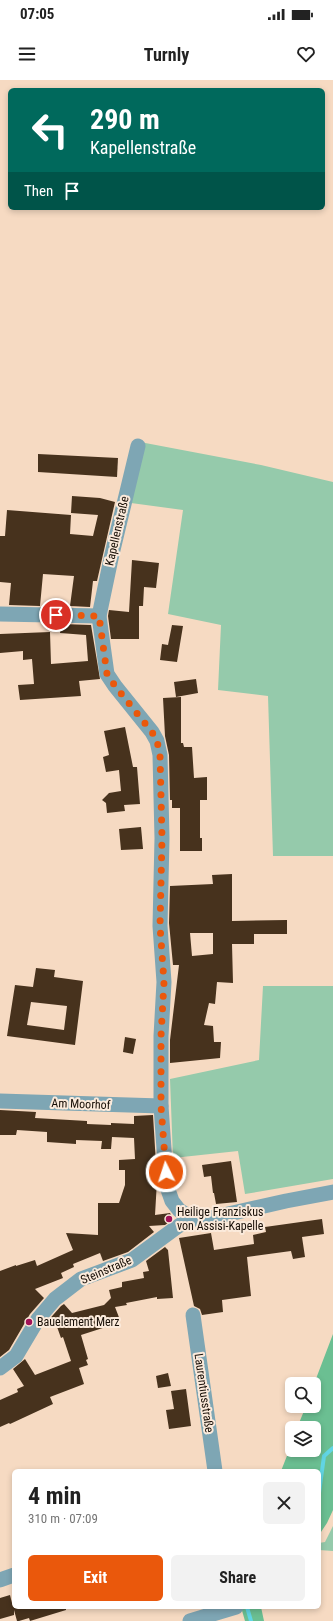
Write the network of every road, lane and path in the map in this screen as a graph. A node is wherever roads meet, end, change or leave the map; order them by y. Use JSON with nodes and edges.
{"nodes":[{"id":1,"x":138,"y":446,"type":"dead end"},
{"id":2,"x":0,"y":614,"type":"edge"},
{"id":3,"x":99,"y":616,"type":"junction"},
{"id":4,"x":0,"y":1101,"type":"edge"},
{"id":5,"x":161,"y":1106,"type":"junction"},
{"id":6,"x":333,"y":1192,"type":"edge"},
{"id":7,"x":191,"y":1218,"type":"junction"},
{"id":8,"x":194,"y":1315,"type":"dead end"},
{"id":9,"x":0,"y":1368,"type":"edge"},
{"id":10,"x":215,"y":1469,"type":"edge"},
{"id":11,"x":12,"y":1576,"type":"edge"},
{"id":12,"x":0,"y":1580,"type":"edge"},
{"id":13,"x":229,"y":1609,"type":"edge"},
{"id":14,"x":190,"y":1621,"type":"edge"}],
"edges":[{"from":1,"to":3,"type":"street","name":"Kapellenstraße"},
{"from":2,"to":3,"type":"street"},
{"from":3,"to":5,"type":"street","name":"Kapellenstraße"},
{"from":4,"to":5,"type":"street","name":"Am Moorhof"},
{"from":5,"to":7,"type":"street","name":"Kapellenstraße"},
{"from":6,"to":7,"type":"street"},
{"from":7,"to":9,"type":"street","name":"Steinstraße"},
{"from":8,"to":10,"type":"street","name":"Laurentiusstraße"},
{"from":11,"to":12,"type":"street"},
{"from":13,"to":14,"type":"street"}]}
